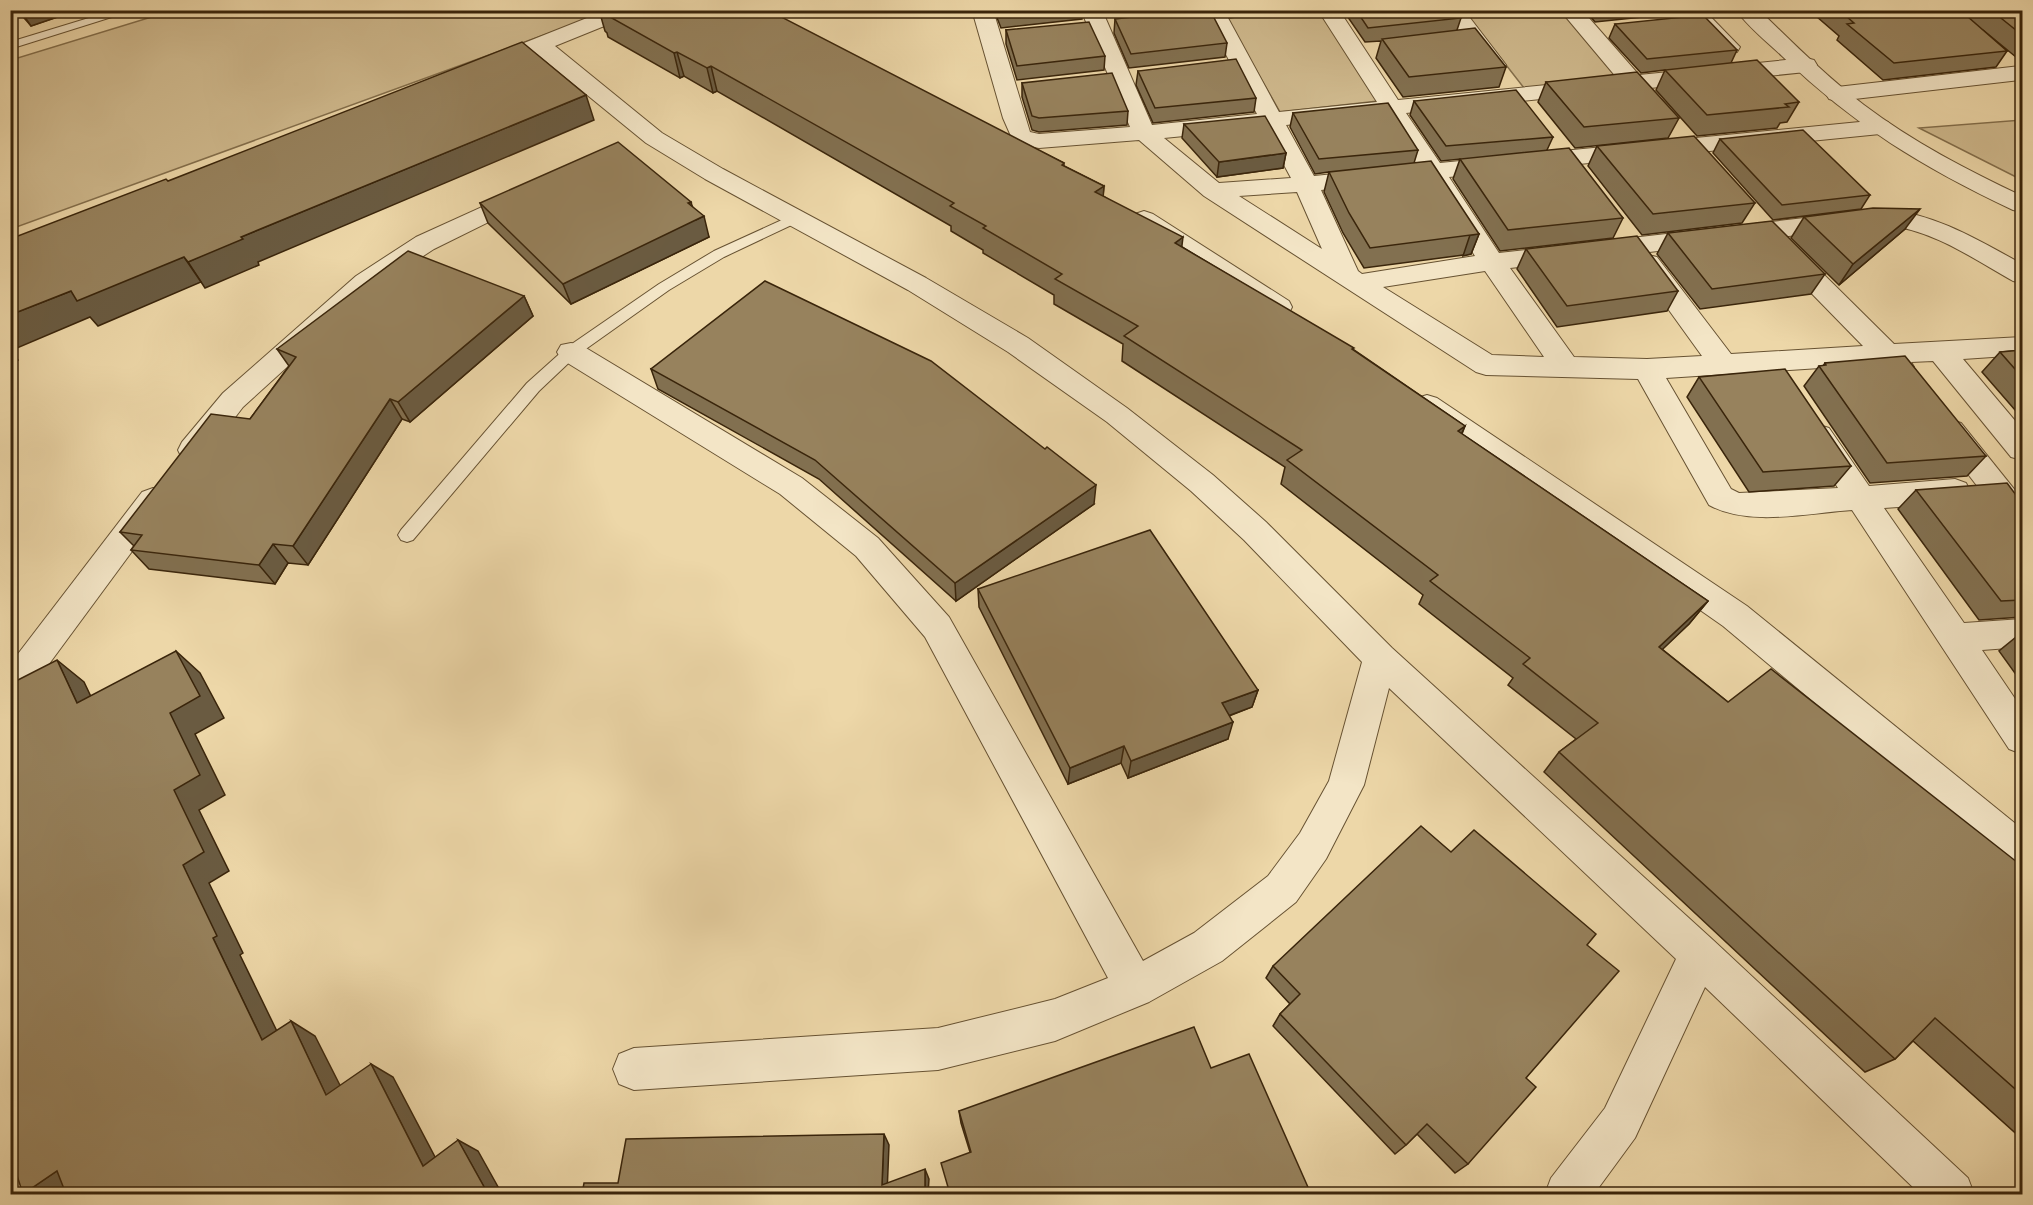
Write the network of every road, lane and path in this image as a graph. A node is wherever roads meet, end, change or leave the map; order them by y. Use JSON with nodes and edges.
{"nodes":[{"id":1,"x":129,"y":10,"type":"edge"},
{"id":2,"x":627,"y":10,"type":"edge"},
{"id":3,"x":982,"y":10,"type":"edge"},
{"id":4,"x":1246,"y":10,"type":"edge"},
{"id":5,"x":1328,"y":10,"type":"edge"},
{"id":6,"x":1453,"y":10,"type":"edge"},
{"id":7,"x":1570,"y":10,"type":"edge"},
{"id":8,"x":1746,"y":10,"type":"edge"},
{"id":9,"x":1214,"y":12,"type":"edge"},
{"id":10,"x":1180,"y":17,"type":"edge"},
{"id":11,"x":1690,"y":17,"type":"edge"},
{"id":12,"x":1094,"y":18,"type":"edge"},
{"id":13,"x":1121,"y":23,"type":"edge"},
{"id":14,"x":1074,"y":28,"type":"edge"},
{"id":15,"x":1015,"y":34,"type":"edge"},
{"id":16,"x":992,"y":37,"type":"junction"},
{"id":17,"x":540,"y":45,"type":"junction"},
{"id":18,"x":10,"y":46,"type":"edge"},
{"id":19,"x":1994,"y":52,"type":"edge"},
{"id":20,"x":507,"y":58,"type":"edge"},
{"id":21,"x":1806,"y":65,"type":"junction"},
{"id":22,"x":2021,"y":74,"type":"edge"},
{"id":23,"x":1132,"y":76,"type":"junction"},
{"id":24,"x":1760,"y":79,"type":"junction"},
{"id":25,"x":1098,"y":80,"type":"edge"},
{"id":26,"x":1633,"y":82,"type":"junction"},
{"id":27,"x":1027,"y":88,"type":"edge"},
{"id":28,"x":1004,"y":90,"type":"junction"},
{"id":29,"x":1837,"y":94,"type":"junction"},
{"id":30,"x":1524,"y":103,"type":"junction"},
{"id":31,"x":1390,"y":106,"type":"junction"},
{"id":32,"x":1271,"y":118,"type":"junction"},
{"id":33,"x":1880,"y":127,"type":"junction"},
{"id":34,"x":1144,"y":133,"type":"junction"},
{"id":35,"x":990,"y":137,"type":"edge"},
{"id":36,"x":1697,"y":154,"type":"junction"},
{"id":37,"x":1053,"y":170,"type":"edge"},
{"id":38,"x":1433,"y":172,"type":"junction"},
{"id":39,"x":1306,"y":184,"type":"junction"},
{"id":40,"x":546,"y":185,"type":"edge"},
{"id":41,"x":1213,"y":191,"type":"junction"},
{"id":42,"x":2022,"y":205,"type":"edge"},
{"id":43,"x":1126,"y":208,"type":"edge"},
{"id":44,"x":795,"y":218,"type":"junction"},
{"id":45,"x":1757,"y":222,"type":"junction"},
{"id":46,"x":1628,"y":237,"type":"junction"},
{"id":47,"x":1492,"y":262,"type":"junction"},
{"id":48,"x":2022,"y":275,"type":"edge"},
{"id":49,"x":1352,"y":280,"type":"junction"},
{"id":50,"x":1303,"y":322,"type":"edge"},
{"id":51,"x":2022,"y":346,"type":"edge"},
{"id":52,"x":571,"y":352,"type":"junction"},
{"id":53,"x":1941,"y":352,"type":"junction"},
{"id":54,"x":1890,"y":355,"type":"junction"},
{"id":55,"x":1770,"y":362,"type":"junction"},
{"id":56,"x":1724,"y":365,"type":"junction"},
{"id":57,"x":1567,"y":368,"type":"junction"},
{"id":58,"x":1647,"y":369,"type":"junction"},
{"id":59,"x":1401,"y":387,"type":"edge"},
{"id":60,"x":2022,"y":449,"type":"edge"},
{"id":61,"x":2010,"y":488,"type":"edge"},
{"id":62,"x":1860,"y":498,"type":"junction"},
{"id":63,"x":2022,"y":521,"type":"edge"},
{"id":64,"x":407,"y":535,"type":"dead end"},
{"id":65,"x":2022,"y":633,"type":"edge"},
{"id":66,"x":1955,"y":638,"type":"junction"},
{"id":67,"x":1380,"y":658,"type":"junction"},
{"id":68,"x":23,"y":673,"type":"dead end"},
{"id":69,"x":2022,"y":738,"type":"edge"},
{"id":70,"x":2022,"y":852,"type":"edge"},
{"id":71,"x":1699,"y":954,"type":"junction"},
{"id":72,"x":1135,"y":988,"type":"junction"},
{"id":73,"x":634,"y":1069,"type":"dead end"},
{"id":74,"x":1567,"y":1194,"type":"edge"},
{"id":75,"x":1952,"y":1194,"type":"edge"}],
"edges":[{"from":1,"to":18,"type":"lane"},
{"from":2,"to":17,"type":"street"},
{"from":3,"to":16,"type":"street"},
{"from":4,"to":9,"type":"street"},
{"from":5,"to":31,"type":"street"},
{"from":6,"to":30,"type":"street"},
{"from":7,"to":26,"type":"street"},
{"from":8,"to":21,"type":"street"},
{"from":9,"to":10,"type":"street"},
{"from":9,"to":32,"type":"street"},
{"from":11,"to":24,"type":"street"},
{"from":12,"to":13,"type":"street"},
{"from":12,"to":14,"type":"street"},
{"from":12,"to":23,"type":"street"},
{"from":15,"to":16,"type":"street"},
{"from":16,"to":28,"type":"street"},
{"from":17,"to":20,"type":"street"},
{"from":17,"to":44,"type":"street"},
{"from":19,"to":22,"type":"street"},
{"from":21,"to":24,"type":"street"},
{"from":21,"to":29,"type":"street"},
{"from":22,"to":29,"type":"street"},
{"from":23,"to":25,"type":"street"},
{"from":23,"to":34,"type":"street"},
{"from":24,"to":26,"type":"street"},
{"from":26,"to":30,"type":"street"},
{"from":26,"to":36,"type":"street"},
{"from":27,"to":28,"type":"street"},
{"from":28,"to":34,"type":"street"},
{"from":29,"to":33,"type":"street"},
{"from":30,"to":31,"type":"street"},
{"from":31,"to":32,"type":"street"},
{"from":31,"to":38,"type":"street"},
{"from":32,"to":34,"type":"street"},
{"from":32,"to":39,"type":"street"},
{"from":33,"to":36,"type":"street"},
{"from":33,"to":42,"type":"street"},
{"from":34,"to":41,"type":"street"},
{"from":35,"to":37,"type":"street"},
{"from":36,"to":38,"type":"street"},
{"from":38,"to":39,"type":"street"},
{"from":38,"to":47,"type":"street"},
{"from":39,"to":41,"type":"street"},
{"from":39,"to":49,"type":"street"},
{"from":40,"to":68,"type":"street"},
{"from":41,"to":49,"type":"street"},
{"from":43,"to":50,"type":"street"},
{"from":44,"to":52,"type":"lane"},
{"from":44,"to":67,"type":"street"},
{"from":45,"to":46,"type":"street"},
{"from":45,"to":48,"type":"street"},
{"from":45,"to":54,"type":"street"},
{"from":46,"to":47,"type":"street"},
{"from":46,"to":56,"type":"street"},
{"from":47,"to":49,"type":"street"},
{"from":47,"to":57,"type":"street"},
{"from":49,"to":57,"type":"street"},
{"from":51,"to":53,"type":"street"},
{"from":52,"to":64,"type":"lane"},
{"from":52,"to":72,"type":"street"},
{"from":53,"to":54,"type":"street"},
{"from":53,"to":60,"type":"street"},
{"from":54,"to":55,"type":"street"},
{"from":54,"to":61,"type":"street"},
{"from":55,"to":56,"type":"street"},
{"from":55,"to":62,"type":"street"},
{"from":56,"to":58,"type":"street"},
{"from":57,"to":58,"type":"street"},
{"from":58,"to":62,"type":"street"},
{"from":59,"to":70,"type":"street"},
{"from":61,"to":62,"type":"street"},
{"from":61,"to":63,"type":"street"},
{"from":62,"to":66,"type":"street"},
{"from":65,"to":66,"type":"street"},
{"from":66,"to":69,"type":"street"},
{"from":67,"to":71,"type":"street"},
{"from":67,"to":72,"type":"street"},
{"from":71,"to":74,"type":"street"},
{"from":71,"to":75,"type":"street"},
{"from":72,"to":73,"type":"street"}]}
